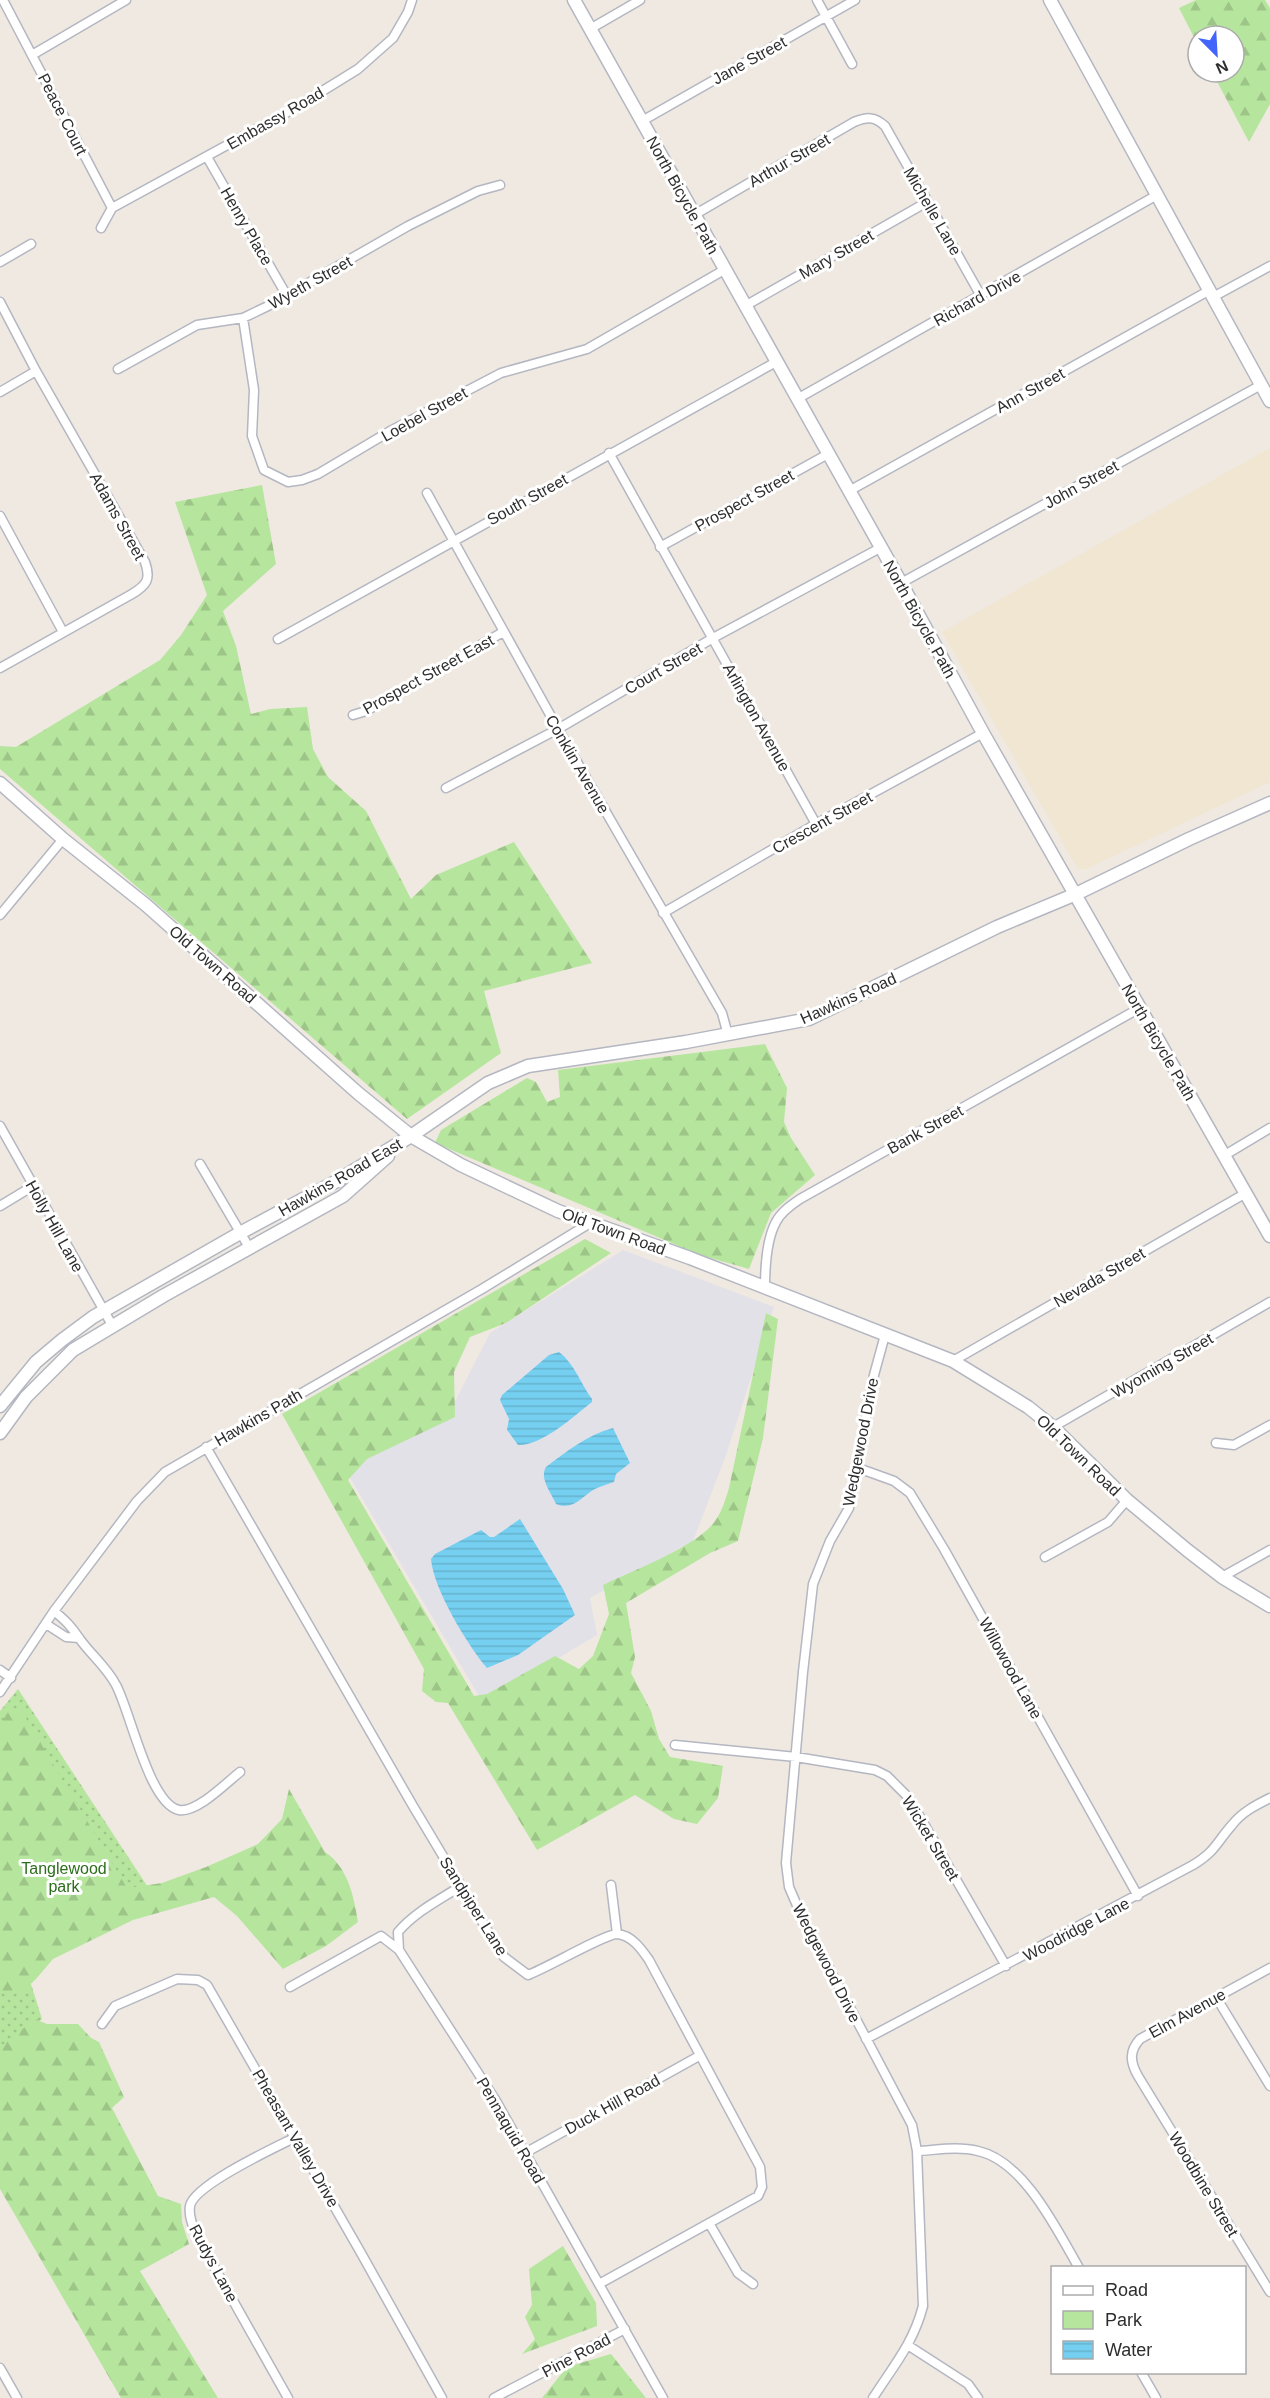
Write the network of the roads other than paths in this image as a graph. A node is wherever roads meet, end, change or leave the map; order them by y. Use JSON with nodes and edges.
{"nodes":[{"id":1,"x":3,"y":0,"type":"edge"},
{"id":2,"x":126,"y":0,"type":"edge"},
{"id":3,"x":412,"y":0,"type":"edge"},
{"id":4,"x":574,"y":0,"type":"edge"},
{"id":5,"x":640,"y":0,"type":"edge"},
{"id":6,"x":817,"y":0,"type":"edge"},
{"id":7,"x":855,"y":0,"type":"edge"},
{"id":8,"x":1050,"y":0,"type":"edge"},
{"id":9,"x":826,"y":17,"type":"junction"},
{"id":10,"x":590,"y":29,"type":"junction"},
{"id":11,"x":32,"y":54,"type":"junction"},
{"id":12,"x":852,"y":64,"type":"dead end"},
{"id":13,"x":642,"y":121,"type":"junction"},
{"id":14,"x":885,"y":126,"type":"joint"},
{"id":15,"x":207,"y":157,"type":"junction"},
{"id":16,"x":500,"y":185,"type":"dead end"},
{"id":17,"x":1157,"y":195,"type":"junction"},
{"id":18,"x":927,"y":202,"type":"junction"},
{"id":19,"x":112,"y":208,"type":"junction"},
{"id":20,"x":694,"y":215,"type":"junction"},
{"id":21,"x":101,"y":228,"type":"dead end"},
{"id":22,"x":31,"y":244,"type":"dead end"},
{"id":23,"x":0,"y":262,"type":"edge"},
{"id":24,"x":1270,"y":266,"type":"edge"},
{"id":25,"x":724,"y":270,"type":"junction"},
{"id":26,"x":1212,"y":293,"type":"junction"},
{"id":27,"x":287,"y":296,"type":"junction"},
{"id":28,"x":981,"y":296,"type":"junction"},
{"id":29,"x":0,"y":302,"type":"edge"},
{"id":30,"x":745,"y":306,"type":"junction"},
{"id":31,"x":243,"y":318,"type":"junction"},
{"id":32,"x":776,"y":362,"type":"junction"},
{"id":33,"x":118,"y":369,"type":"dead end"},
{"id":34,"x":36,"y":371,"type":"junction"},
{"id":35,"x":1261,"y":385,"type":"junction"},
{"id":36,"x":0,"y":392,"type":"edge"},
{"id":37,"x":797,"y":399,"type":"junction"},
{"id":38,"x":1270,"y":400,"type":"edge"},
{"id":39,"x":609,"y":453,"type":"junction"},
{"id":40,"x":828,"y":454,"type":"junction"},
{"id":41,"x":849,"y":491,"type":"junction"},
{"id":42,"x":427,"y":493,"type":"dead end"},
{"id":43,"x":0,"y":516,"type":"edge"},
{"id":44,"x":452,"y":541,"type":"junction"},
{"id":45,"x":660,"y":547,"type":"junction"},
{"id":46,"x":880,"y":548,"type":"junction"},
{"id":47,"x":901,"y":583,"type":"junction"},
{"id":48,"x":63,"y":632,"type":"junction"},
{"id":49,"x":503,"y":632,"type":"junction"},
{"id":50,"x":713,"y":638,"type":"junction"},
{"id":51,"x":278,"y":639,"type":"dead end"},
{"id":52,"x":0,"y":668,"type":"edge"},
{"id":53,"x":353,"y":715,"type":"dead end"},
{"id":54,"x":558,"y":729,"type":"junction"},
{"id":55,"x":983,"y":733,"type":"junction"},
{"id":56,"x":0,"y":783,"type":"edge"},
{"id":57,"x":446,"y":789,"type":"dead end"},
{"id":58,"x":1269,"y":807,"type":"edge"},
{"id":59,"x":816,"y":824,"type":"junction"},
{"id":60,"x":63,"y":839,"type":"junction"},
{"id":61,"x":1076,"y":894,"type":"junction"},
{"id":62,"x":663,"y":913,"type":"junction"},
{"id":63,"x":0,"y":915,"type":"edge"},
{"id":64,"x":1138,"y":1009,"type":"junction"},
{"id":65,"x":728,"y":1035,"type":"junction"},
{"id":66,"x":0,"y":1126,"type":"edge"},
{"id":67,"x":1270,"y":1128,"type":"edge"},
{"id":68,"x":411,"y":1136,"type":"junction"},
{"id":69,"x":1225,"y":1155,"type":"junction"},
{"id":70,"x":200,"y":1164,"type":"dead end"},
{"id":71,"x":33,"y":1186,"type":"junction"},
{"id":72,"x":1246,"y":1192,"type":"junction"},
{"id":73,"x":0,"y":1206,"type":"edge"},
{"id":74,"x":590,"y":1223,"type":"junction"},
{"id":75,"x":240,"y":1233,"type":"junction"},
{"id":76,"x":1270,"y":1236,"type":"edge"},
{"id":77,"x":250,"y":1248,"type":"junction"},
{"id":78,"x":765,"y":1288,"type":"junction"},
{"id":79,"x":1270,"y":1302,"type":"edge"},
{"id":80,"x":104,"y":1311,"type":"junction"},
{"id":81,"x":112,"y":1325,"type":"junction"},
{"id":82,"x":885,"y":1335,"type":"junction"},
{"id":83,"x":953,"y":1361,"type":"junction"},
{"id":84,"x":0,"y":1406,"type":"edge"},
{"id":85,"x":1270,"y":1425,"type":"edge"},
{"id":86,"x":1053,"y":1427,"type":"junction"},
{"id":87,"x":0,"y":1433,"type":"edge"},
{"id":88,"x":1216,"y":1443,"type":"dead end"},
{"id":89,"x":206,"y":1447,"type":"junction"},
{"id":90,"x":858,"y":1468,"type":"junction"},
{"id":91,"x":1127,"y":1500,"type":"junction"},
{"id":92,"x":1270,"y":1550,"type":"edge"},
{"id":93,"x":1045,"y":1557,"type":"dead end"},
{"id":94,"x":1222,"y":1577,"type":"junction"},
{"id":95,"x":1270,"y":1606,"type":"edge"},
{"id":96,"x":54,"y":1611,"type":"junction"},
{"id":97,"x":45,"y":1624,"type":"junction"},
{"id":98,"x":79,"y":1638,"type":"junction"},
{"id":99,"x":0,"y":1670,"type":"edge"},
{"id":100,"x":11,"y":1678,"type":"junction"},
{"id":101,"x":0,"y":1692,"type":"edge"},
{"id":102,"x":675,"y":1745,"type":"dead end"},
{"id":103,"x":796,"y":1757,"type":"junction"},
{"id":104,"x":240,"y":1772,"type":"dead end"},
{"id":105,"x":1270,"y":1798,"type":"edge"},
{"id":106,"x":611,"y":1885,"type":"dead end"},
{"id":107,"x":461,"y":1886,"type":"junction"},
{"id":108,"x":1138,"y":1896,"type":"junction"},
{"id":109,"x":617,"y":1934,"type":"junction"},
{"id":110,"x":399,"y":1950,"type":"junction"},
{"id":111,"x":1006,"y":1966,"type":"junction"},
{"id":112,"x":1270,"y":1968,"type":"edge"},
{"id":113,"x":290,"y":1987,"type":"dead end"},
{"id":114,"x":1216,"y":1997,"type":"junction"},
{"id":115,"x":102,"y":2024,"type":"dead end"},
{"id":116,"x":866,"y":2039,"type":"junction"},
{"id":117,"x":699,"y":2056,"type":"junction"},
{"id":118,"x":1138,"y":2076,"type":"joint"},
{"id":119,"x":1270,"y":2086,"type":"edge"},
{"id":120,"x":294,"y":2138,"type":"junction"},
{"id":121,"x":917,"y":2151,"type":"junction"},
{"id":122,"x":525,"y":2153,"type":"junction"},
{"id":123,"x":709,"y":2223,"type":"junction"},
{"id":124,"x":1078,"y":2266,"type":"edge"},
{"id":125,"x":599,"y":2284,"type":"junction"},
{"id":126,"x":753,"y":2284,"type":"dead end"},
{"id":127,"x":1270,"y":2292,"type":"edge"},
{"id":128,"x":625,"y":2330,"type":"junction"},
{"id":129,"x":909,"y":2346,"type":"junction"},
{"id":130,"x":0,"y":2368,"type":"edge"},
{"id":131,"x":1142,"y":2374,"type":"edge"},
{"id":132,"x":17,"y":2398,"type":"edge"},
{"id":133,"x":288,"y":2398,"type":"edge"},
{"id":134,"x":442,"y":2398,"type":"edge"},
{"id":135,"x":494,"y":2398,"type":"edge"},
{"id":136,"x":663,"y":2398,"type":"edge"},
{"id":137,"x":873,"y":2398,"type":"edge"},
{"id":138,"x":978,"y":2398,"type":"edge"},
{"id":139,"x":1156,"y":2398,"type":"edge"}],
"edges":[{"from":1,"to":11,"type":"street","name":"Peace Court"},
{"from":2,"to":11,"type":"street"},
{"from":3,"to":15,"type":"street","name":"Embassy Road"},
{"from":4,"to":10,"type":"street","name":"North Bicycle Path"},
{"from":5,"to":10,"type":"street"},
{"from":6,"to":9,"type":"street"},
{"from":7,"to":9,"type":"street","name":"Jane Street"},
{"from":8,"to":17,"type":"street"},
{"from":9,"to":12,"type":"street"},
{"from":9,"to":13,"type":"street","name":"Jane Street"},
{"from":10,"to":13,"type":"street","name":"North Bicycle Path"},
{"from":11,"to":19,"type":"street","name":"Peace Court"},
{"from":13,"to":20,"type":"street","name":"North Bicycle Path"},
{"from":14,"to":18,"type":"street","name":"Michelle Lane"},
{"from":14,"to":20,"type":"street","name":"Arthur Street"},
{"from":15,"to":19,"type":"street","name":"Embassy Road"},
{"from":15,"to":27,"type":"street","name":"Henry Place"},
{"from":16,"to":27,"type":"street","name":"Wyeth Street"},
{"from":17,"to":26,"type":"street"},
{"from":17,"to":28,"type":"street","name":"Richard Drive"},
{"from":18,"to":28,"type":"street","name":"Michelle Lane"},
{"from":18,"to":30,"type":"street","name":"Mary Street"},
{"from":19,"to":21,"type":"street"},
{"from":20,"to":25,"type":"street","name":"North Bicycle Path"},
{"from":22,"to":23,"type":"street"},
{"from":24,"to":26,"type":"street","name":"Ann Street"},
{"from":25,"to":30,"type":"street","name":"North Bicycle Path"},
{"from":25,"to":31,"type":"street","name":"Loebel Street"},
{"from":26,"to":35,"type":"street"},
{"from":26,"to":41,"type":"street","name":"Ann Street"},
{"from":27,"to":31,"type":"street","name":"Wyeth Street"},
{"from":28,"to":37,"type":"street","name":"Richard Drive"},
{"from":29,"to":34,"type":"street","name":"Adams Street"},
{"from":30,"to":32,"type":"street","name":"North Bicycle Path"},
{"from":31,"to":33,"type":"street","name":"Wyeth Street"},
{"from":32,"to":37,"type":"street","name":"North Bicycle Path"},
{"from":32,"to":39,"type":"street","name":"South Street"},
{"from":34,"to":36,"type":"street"},
{"from":34,"to":48,"type":"street","name":"Adams Street"},
{"from":35,"to":38,"type":"street"},
{"from":35,"to":47,"type":"street","name":"John Street"},
{"from":37,"to":40,"type":"street","name":"North Bicycle Path"},
{"from":39,"to":44,"type":"street","name":"South Street"},
{"from":39,"to":45,"type":"street","name":"Arlington Avenue"},
{"from":40,"to":41,"type":"street","name":"North Bicycle Path"},
{"from":40,"to":45,"type":"street","name":"Prospect Street"},
{"from":41,"to":46,"type":"street","name":"North Bicycle Path"},
{"from":42,"to":44,"type":"street","name":"Conklin Avenue"},
{"from":43,"to":48,"type":"street"},
{"from":44,"to":49,"type":"street","name":"Conklin Avenue"},
{"from":44,"to":51,"type":"street","name":"South Street"},
{"from":45,"to":50,"type":"street","name":"Arlington Avenue"},
{"from":46,"to":47,"type":"street","name":"North Bicycle Path"},
{"from":46,"to":50,"type":"street","name":"Court Street"},
{"from":47,"to":55,"type":"street","name":"North Bicycle Path"},
{"from":48,"to":52,"type":"street","name":"Adams Street"},
{"from":49,"to":53,"type":"street","name":"Prospect Street East"},
{"from":49,"to":54,"type":"street","name":"Conklin Avenue"},
{"from":50,"to":54,"type":"street","name":"Court Street"},
{"from":50,"to":59,"type":"street","name":"Arlington Avenue"},
{"from":54,"to":57,"type":"street","name":"Court Street"},
{"from":54,"to":62,"type":"street","name":"Conklin Avenue"},
{"from":55,"to":59,"type":"street","name":"Crescent Street"},
{"from":55,"to":61,"type":"street","name":"North Bicycle Path"},
{"from":56,"to":60,"type":"street","name":"Old Town Road"},
{"from":58,"to":61,"type":"street","name":"Hawkins Road"},
{"from":59,"to":62,"type":"street","name":"Crescent Street"},
{"from":60,"to":63,"type":"street"},
{"from":60,"to":68,"type":"street","name":"Old Town Road"},
{"from":61,"to":64,"type":"street","name":"North Bicycle Path"},
{"from":61,"to":65,"type":"street","name":"Hawkins Road"},
{"from":62,"to":65,"type":"street","name":"Conklin Avenue"},
{"from":64,"to":69,"type":"street","name":"North Bicycle Path"},
{"from":64,"to":78,"type":"street","name":"Bank Street"},
{"from":65,"to":68,"type":"street","name":"Hawkins Road"},
{"from":66,"to":71,"type":"street","name":"Holly Hill Lane"},
{"from":67,"to":69,"type":"street"},
{"from":68,"to":74,"type":"street","name":"Old Town Road"},
{"from":68,"to":75,"type":"street","name":"Hawkins Road East"},
{"from":68,"to":77,"type":"street","name":"Hawkins Road East"},
{"from":69,"to":72,"type":"street","name":"North Bicycle Path"},
{"from":70,"to":75,"type":"street"},
{"from":71,"to":73,"type":"street"},
{"from":71,"to":80,"type":"street","name":"Holly Hill Lane"},
{"from":72,"to":76,"type":"street","name":"North Bicycle Path"},
{"from":72,"to":83,"type":"street","name":"Nevada Street"},
{"from":74,"to":78,"type":"street","name":"Old Town Road"},
{"from":74,"to":89,"type":"street","name":"Hawkins Path"},
{"from":75,"to":77,"type":"street"},
{"from":75,"to":80,"type":"street","name":"Hawkins Road East"},
{"from":77,"to":81,"type":"street","name":"Hawkins Road East"},
{"from":78,"to":82,"type":"street","name":"Old Town Road"},
{"from":79,"to":86,"type":"street","name":"Wyoming Street"},
{"from":80,"to":81,"type":"street","name":"Holly Hill Lane"},
{"from":80,"to":84,"type":"street","name":"Hawkins Road East"},
{"from":81,"to":87,"type":"street","name":"Hawkins Road East"},
{"from":82,"to":83,"type":"street","name":"Old Town Road"},
{"from":82,"to":90,"type":"street","name":"Wedgewood Drive"},
{"from":83,"to":86,"type":"street","name":"Old Town Road"},
{"from":85,"to":88,"type":"street"},
{"from":86,"to":91,"type":"street","name":"Old Town Road"},
{"from":89,"to":96,"type":"street","name":"Hawkins Path"},
{"from":89,"to":107,"type":"street","name":"Sandpiper Lane"},
{"from":90,"to":103,"type":"street","name":"Wedgewood Drive"},
{"from":90,"to":108,"type":"street","name":"Willowood Lane"},
{"from":91,"to":93,"type":"street"},
{"from":91,"to":94,"type":"street","name":"Old Town Road"},
{"from":92,"to":94,"type":"street"},
{"from":94,"to":95,"type":"street","name":"Old Town Road"},
{"from":96,"to":97,"type":"street","name":"Hawkins Path"},
{"from":96,"to":98,"type":"street"},
{"from":97,"to":98,"type":"street"},
{"from":97,"to":100,"type":"street","name":"Hawkins Path"},
{"from":98,"to":104,"type":"street"},
{"from":99,"to":100,"type":"street"},
{"from":100,"to":101,"type":"street","name":"Hawkins Path"},
{"from":102,"to":103,"type":"street","name":"Wicket Street"},
{"from":103,"to":111,"type":"street","name":"Wicket Street"},
{"from":103,"to":116,"type":"street","name":"Wedgewood Drive"},
{"from":105,"to":108,"type":"street","name":"Woodridge Lane"},
{"from":106,"to":109,"type":"street"},
{"from":107,"to":109,"type":"street","name":"Sandpiper Lane"},
{"from":107,"to":110,"type":"street"},
{"from":108,"to":111,"type":"street","name":"Woodridge Lane"},
{"from":109,"to":117,"type":"street"},
{"from":110,"to":113,"type":"street"},
{"from":110,"to":122,"type":"street","name":"Pennaquid Road"},
{"from":111,"to":116,"type":"street","name":"Woodridge Lane"},
{"from":112,"to":114,"type":"street","name":"Elm Avenue"},
{"from":114,"to":118,"type":"street","name":"Elm Avenue"},
{"from":114,"to":119,"type":"street"},
{"from":115,"to":120,"type":"street","name":"Pheasant Valley Drive"},
{"from":116,"to":121,"type":"street","name":"Wedgewood Drive"},
{"from":117,"to":122,"type":"street","name":"Duck Hill Road"},
{"from":117,"to":123,"type":"street"},
{"from":118,"to":127,"type":"street","name":"Woodbine Street"},
{"from":120,"to":133,"type":"street","name":"Rudys Lane"},
{"from":120,"to":134,"type":"street","name":"Pheasant Valley Drive"},
{"from":121,"to":124,"type":"street"},
{"from":121,"to":129,"type":"street","name":"Wedgewood Drive"},
{"from":122,"to":125,"type":"street","name":"Pennaquid Road"},
{"from":123,"to":125,"type":"street"},
{"from":123,"to":126,"type":"street"},
{"from":125,"to":128,"type":"street","name":"Pennaquid Road"},
{"from":128,"to":135,"type":"street","name":"Pine Road"},
{"from":128,"to":136,"type":"street","name":"Pennaquid Road"},
{"from":129,"to":137,"type":"street","name":"Wedgewood Drive"},
{"from":129,"to":138,"type":"street"},
{"from":130,"to":132,"type":"street"},
{"from":131,"to":139,"type":"street"}]}
